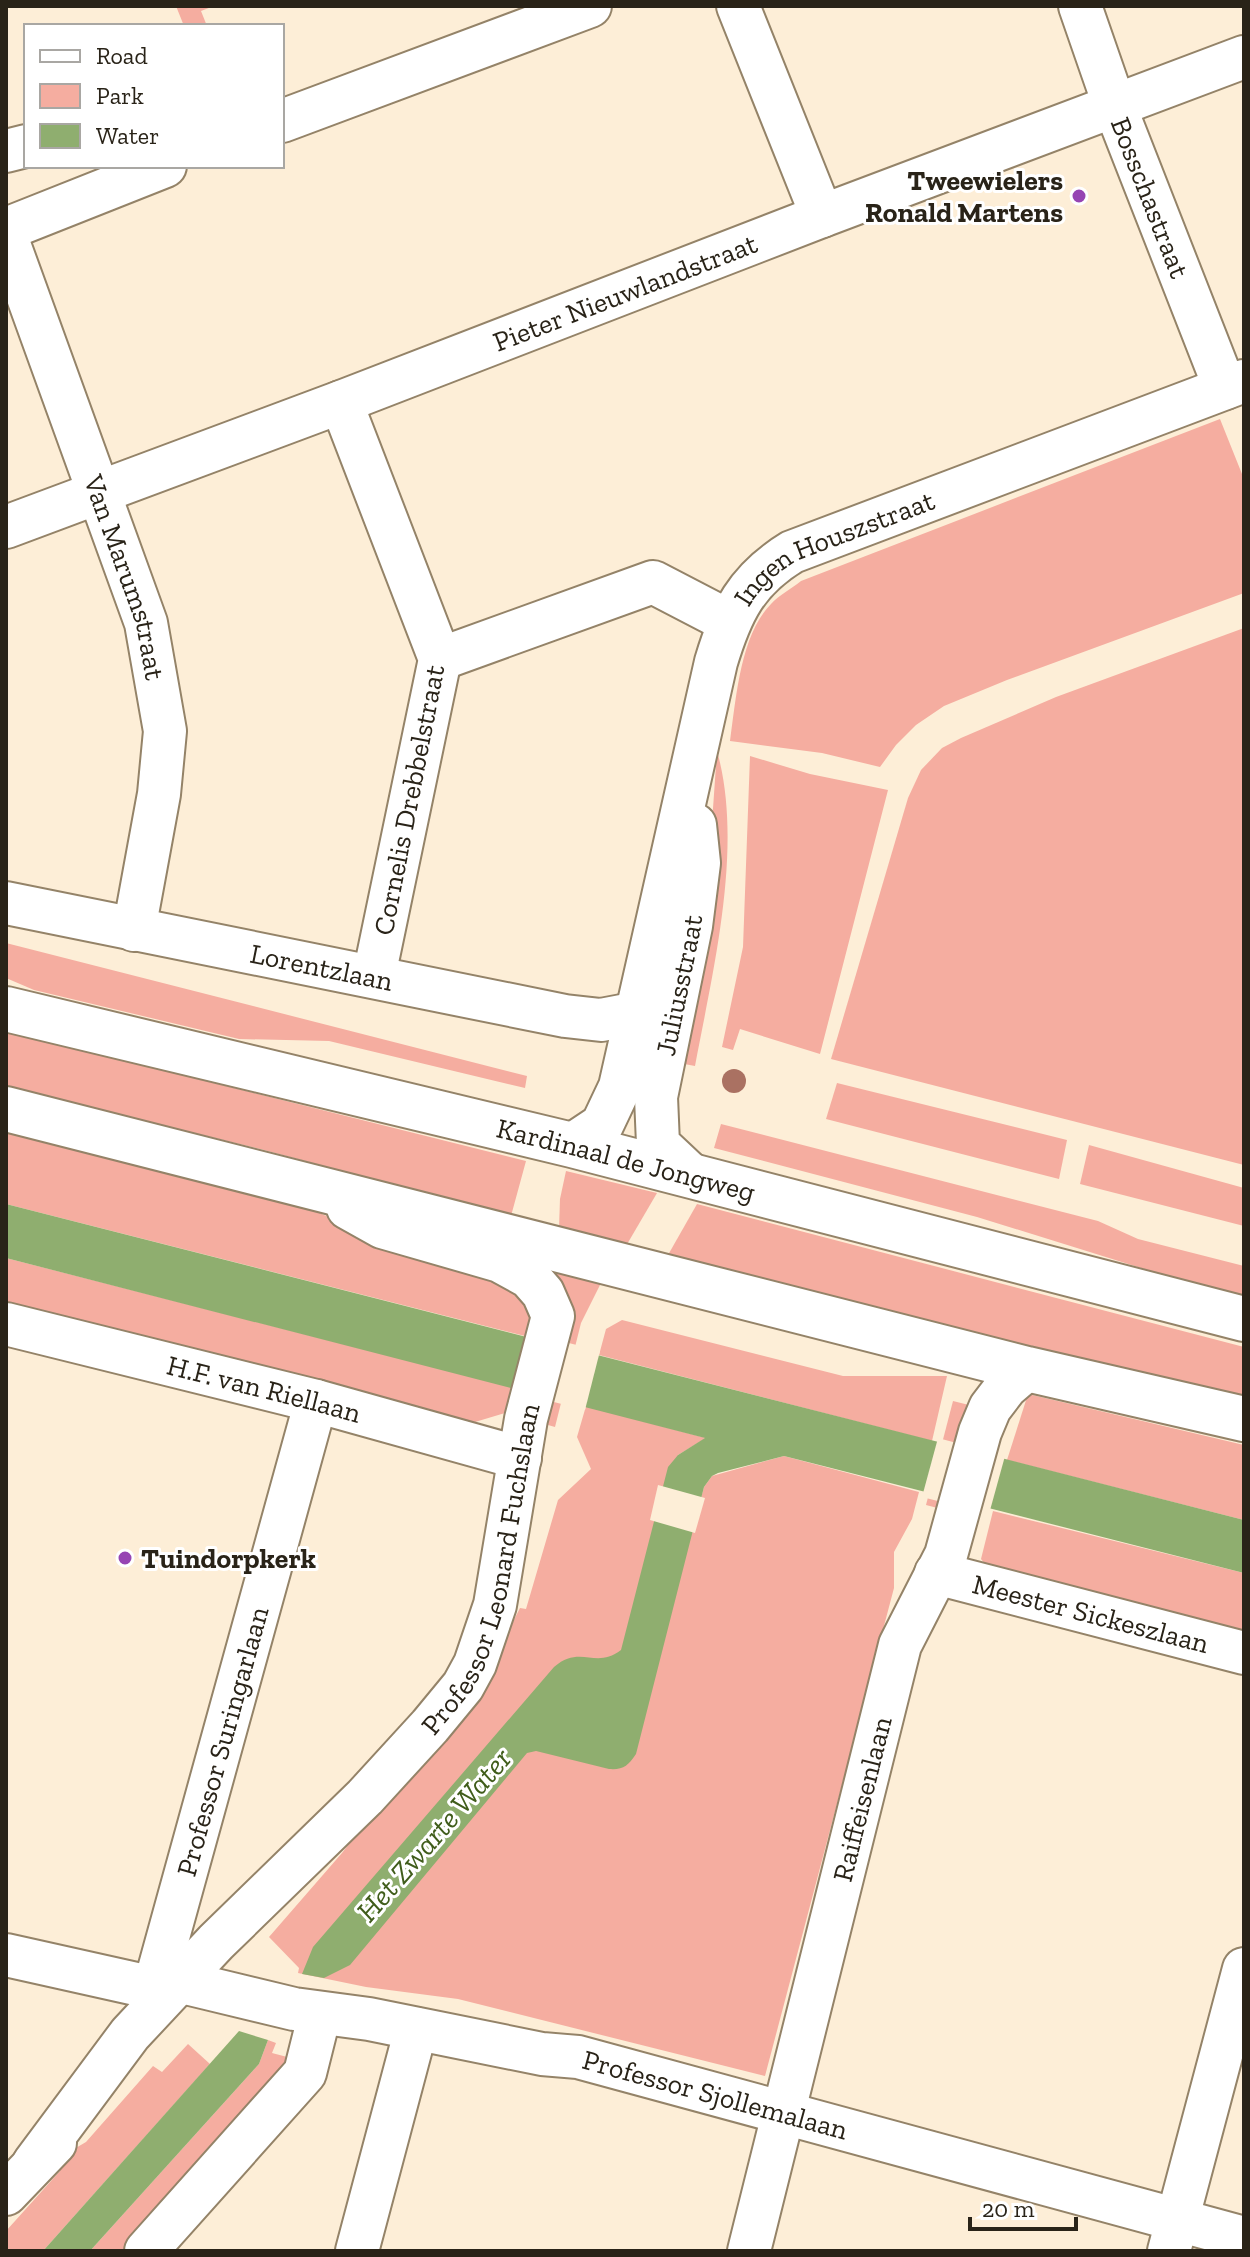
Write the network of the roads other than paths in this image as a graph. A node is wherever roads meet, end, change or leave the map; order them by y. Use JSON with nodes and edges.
{"nodes":[{"id":1,"x":590,"y":6,"type":"edge"},
{"id":2,"x":738,"y":6,"type":"edge"},
{"id":3,"x":1080,"y":6,"type":"edge"},
{"id":4,"x":1244,"y":57,"type":"edge"},
{"id":5,"x":1115,"y":107,"type":"junction"},
{"id":6,"x":284,"y":120,"type":"edge"},
{"id":7,"x":160,"y":168,"type":"edge"},
{"id":8,"x":822,"y":216,"type":"junction"},
{"id":9,"x":6,"y":229,"type":"edge"},
{"id":10,"x":6,"y":236,"type":"edge"},
{"id":11,"x":1234,"y":384,"type":"edge"},
{"id":12,"x":341,"y":402,"type":"junction"},
{"id":13,"x":99,"y":494,"type":"junction"},
{"id":14,"x":6,"y":527,"type":"edge"},
{"id":15,"x":728,"y":621,"type":"junction"},
{"id":16,"x":440,"y":659,"type":"junction"},
{"id":17,"x":691,"y":780,"type":"junction"},
{"id":18,"x":6,"y":903,"type":"edge"},
{"id":19,"x":134,"y":930,"type":"junction"},
{"id":20,"x":374,"y":976,"type":"junction"},
{"id":21,"x":6,"y":1009,"type":"edge"},
{"id":22,"x":638,"y":1013,"type":"junction"},
{"id":23,"x":6,"y":1109,"type":"edge"},
{"id":24,"x":572,"y":1145,"type":"junction"},
{"id":25,"x":692,"y":1176,"type":"junction"},
{"id":26,"x":304,"y":1184,"type":"junction"},
{"id":27,"x":1244,"y":1319,"type":"edge"},
{"id":28,"x":6,"y":1324,"type":"edge"},
{"id":29,"x":1027,"y":1369,"type":"junction"},
{"id":30,"x":316,"y":1401,"type":"junction"},
{"id":31,"x":1244,"y":1419,"type":"edge"},
{"id":32,"x":523,"y":1438,"type":"junction"},
{"id":33,"x":936,"y":1573,"type":"junction"},
{"id":34,"x":1244,"y":1653,"type":"edge"},
{"id":35,"x":6,"y":1955,"type":"edge"},
{"id":36,"x":1244,"y":1969,"type":"edge"},
{"id":37,"x":182,"y":1987,"type":"junction"},
{"id":38,"x":320,"y":2013,"type":"junction"},
{"id":39,"x":416,"y":2029,"type":"junction"},
{"id":40,"x":783,"y":2114,"type":"junction"},
{"id":41,"x":6,"y":2194,"type":"edge"},
{"id":42,"x":1173,"y":2236,"type":"edge"},
{"id":43,"x":1244,"y":2238,"type":"edge"},
{"id":44,"x":146,"y":2251,"type":"edge"},
{"id":45,"x":357,"y":2251,"type":"edge"},
{"id":46,"x":749,"y":2251,"type":"edge"}],
"edges":[{"from":1,"to":6,"type":"street"},
{"from":2,"to":8,"type":"street"},
{"from":3,"to":5,"type":"street","name":"Bosschastraat"},
{"from":4,"to":5,"type":"street","name":"Pieter Nieuwlandstraat"},
{"from":5,"to":8,"type":"street","name":"Pieter Nieuwlandstraat"},
{"from":5,"to":11,"type":"street","name":"Bosschastraat"},
{"from":7,"to":9,"type":"street"},
{"from":8,"to":12,"type":"street","name":"Pieter Nieuwlandstraat"},
{"from":10,"to":13,"type":"street","name":"Van Marumstraat"},
{"from":11,"to":15,"type":"street","name":"Ingen Houszstraat"},
{"from":12,"to":13,"type":"street","name":"Pieter Nieuwlandstraat"},
{"from":12,"to":16,"type":"street","name":"Cornelis Drebbelstraat"},
{"from":13,"to":14,"type":"street","name":"Pieter Nieuwlandstraat"},
{"from":13,"to":19,"type":"street","name":"Van Marumstraat"},
{"from":15,"to":16,"type":"street","name":"Ingen Houszstraat"},
{"from":15,"to":17,"type":"street","name":"Juliusstraat"},
{"from":16,"to":20,"type":"street","name":"Cornelis Drebbelstraat"},
{"from":17,"to":22,"type":"street","name":"Juliusstraat"},
{"from":17,"to":25,"type":"street","name":"Juliusstraat"},
{"from":18,"to":19,"type":"street","name":"Lorentzlaan"},
{"from":19,"to":20,"type":"street","name":"Lorentzlaan"},
{"from":20,"to":22,"type":"street","name":"Lorentzlaan"},
{"from":21,"to":24,"type":"main road","name":"Kardinaal de Jongweg"},
{"from":22,"to":24,"type":"street","name":"Juliusstraat"},
{"from":23,"to":26,"type":"main road"},
{"from":24,"to":25,"type":"main road","name":"Kardinaal de Jongweg"},
{"from":25,"to":27,"type":"main road","name":"Kardinaal de Jongweg"},
{"from":26,"to":29,"type":"main road"},
{"from":26,"to":32,"type":"street","name":"Professor Leonard Fuchslaan"},
{"from":28,"to":30,"type":"street","name":"H.F. van Riellaan"},
{"from":29,"to":31,"type":"main road"},
{"from":29,"to":33,"type":"street","name":"Raiffeisenlaan"},
{"from":30,"to":32,"type":"street","name":"H.F. van Riellaan"},
{"from":30,"to":37,"type":"street","name":"Professor Suringarlaan"},
{"from":32,"to":37,"type":"street","name":"Professor Leonard Fuchslaan"},
{"from":33,"to":34,"type":"street","name":"Meester Sickeszlaan"},
{"from":33,"to":40,"type":"street","name":"Raiffeisenlaan"},
{"from":35,"to":37,"type":"street","name":"Professor Sjollemalaan"},
{"from":36,"to":42,"type":"street"},
{"from":37,"to":38,"type":"street","name":"Professor Sjollemalaan"},
{"from":37,"to":41,"type":"street","name":"Professor Leonard Fuchslaan"},
{"from":38,"to":39,"type":"street","name":"Professor Sjollemalaan"},
{"from":38,"to":44,"type":"street"},
{"from":39,"to":40,"type":"street","name":"Professor Sjollemalaan"},
{"from":39,"to":45,"type":"street"},
{"from":40,"to":42,"type":"street","name":"Professor Sjollemalaan"},
{"from":40,"to":46,"type":"street","name":"Raiffeisenlaan"},
{"from":42,"to":43,"type":"street","name":"Professor Sjollemalaan"}]}
